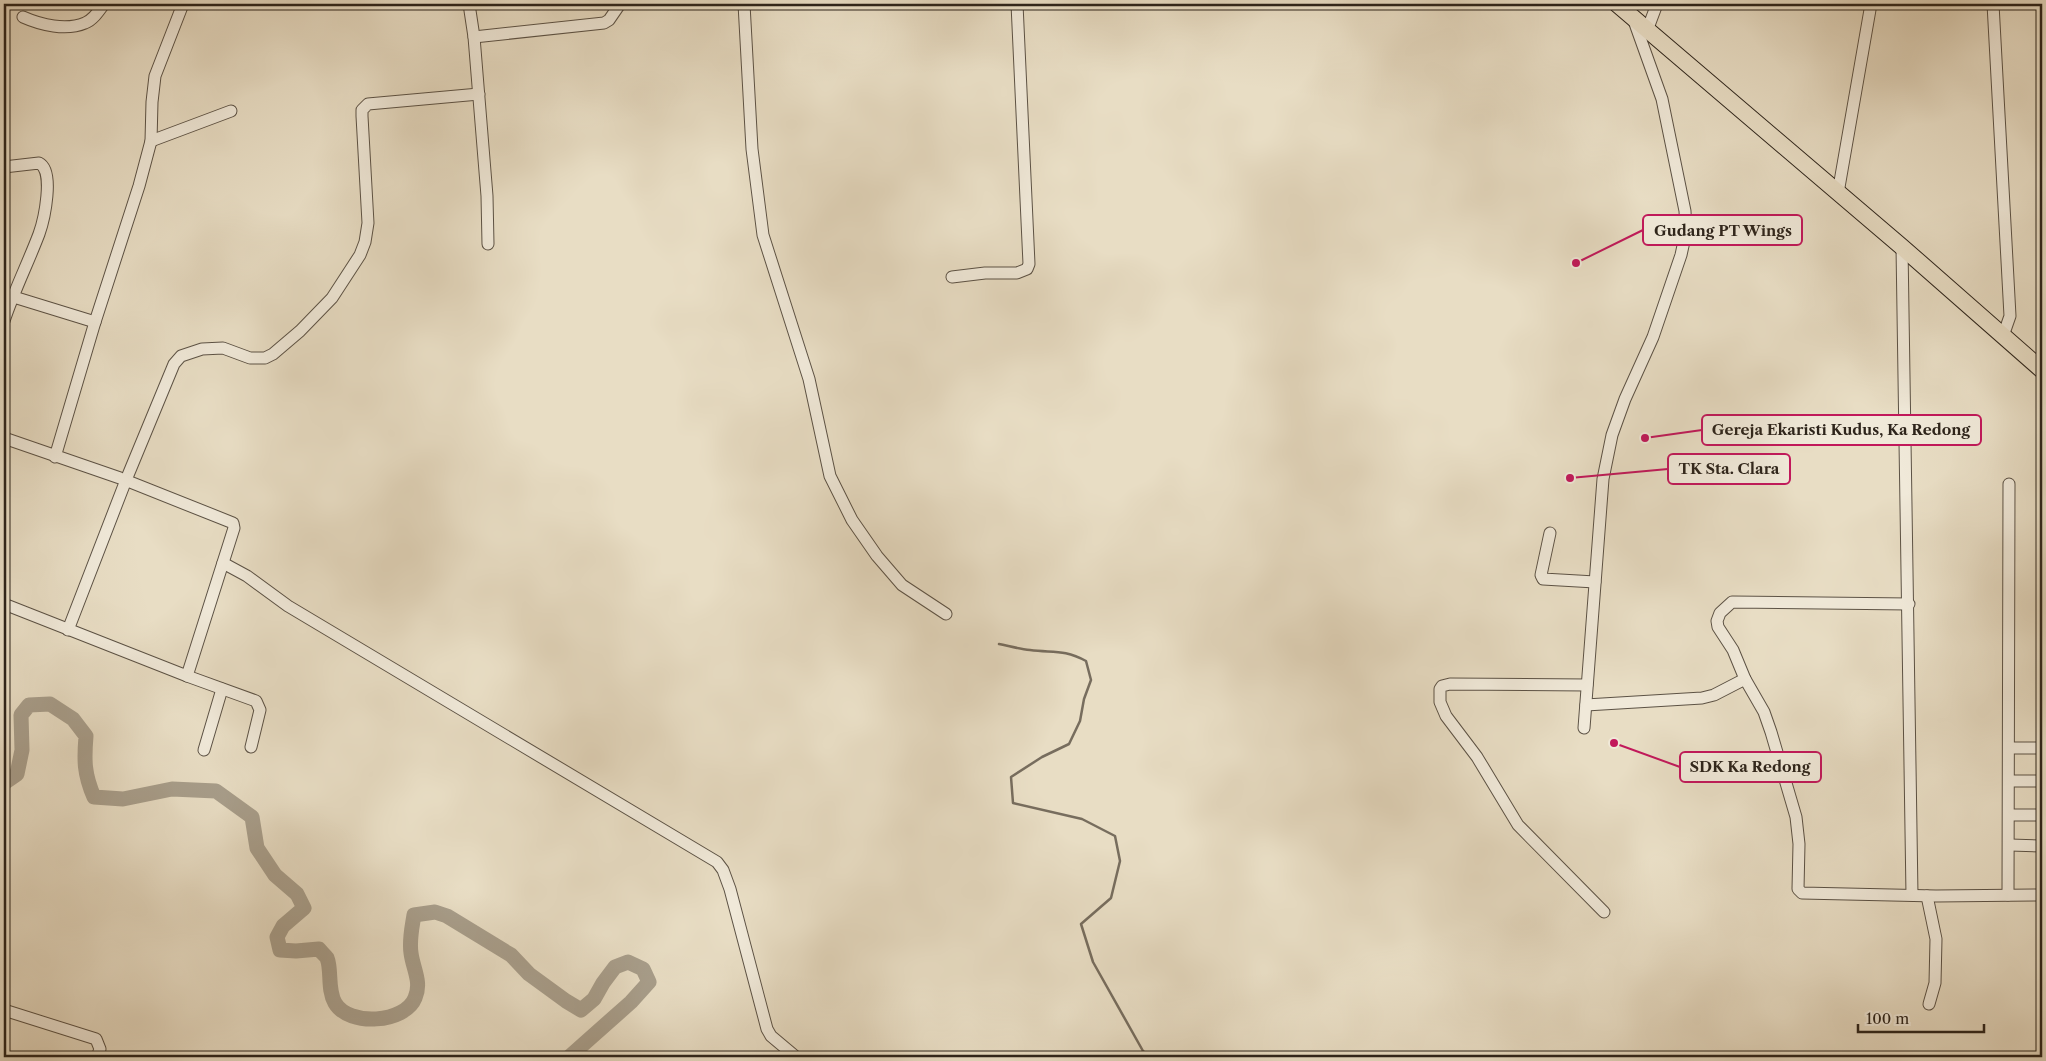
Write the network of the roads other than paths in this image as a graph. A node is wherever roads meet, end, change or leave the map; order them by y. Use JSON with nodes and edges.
{"nodes":[{"id":1,"x":104,"y":4,"type":"edge"},
{"id":2,"x":183,"y":4,"type":"edge"},
{"id":3,"x":469,"y":4,"type":"edge"},
{"id":4,"x":620,"y":4,"type":"edge"},
{"id":5,"x":744,"y":4,"type":"edge"},
{"id":6,"x":1017,"y":4,"type":"edge"},
{"id":7,"x":1617,"y":4,"type":"edge"},
{"id":8,"x":1657,"y":4,"type":"edge"},
{"id":9,"x":1871,"y":4,"type":"edge"},
{"id":10,"x":1993,"y":4,"type":"edge"},
{"id":11,"x":1632,"y":16,"type":"junction"},
{"id":12,"x":23,"y":17,"type":"dead end"},
{"id":13,"x":1648,"y":28,"type":"junction"},
{"id":14,"x":474,"y":37,"type":"junction"},
{"id":15,"x":479,"y":94,"type":"junction"},
{"id":16,"x":231,"y":111,"type":"dead end"},
{"id":17,"x":151,"y":141,"type":"junction"},
{"id":18,"x":4,"y":167,"type":"edge"},
{"id":19,"x":1838,"y":193,"type":"junction"},
{"id":20,"x":488,"y":244,"type":"dead end"},
{"id":21,"x":1902,"y":246,"type":"junction"},
{"id":22,"x":952,"y":277,"type":"dead end"},
{"id":23,"x":8,"y":296,"type":"edge"},
{"id":24,"x":4,"y":321,"type":"edge"},
{"id":25,"x":94,"y":322,"type":"junction"},
{"id":26,"x":2003,"y":336,"type":"junction"},
{"id":27,"x":2042,"y":370,"type":"edge"},
{"id":28,"x":4,"y":438,"type":"edge"},
{"id":29,"x":55,"y":456,"type":"junction"},
{"id":30,"x":126,"y":480,"type":"junction"},
{"id":31,"x":2008,"y":484,"type":"dead end"},
{"id":32,"x":1550,"y":533,"type":"dead end"},
{"id":33,"x":223,"y":563,"type":"junction"},
{"id":34,"x":1595,"y":582,"type":"junction"},
{"id":35,"x":4,"y":604,"type":"edge"},
{"id":36,"x":1909,"y":604,"type":"junction"},
{"id":37,"x":946,"y":614,"type":"dead end"},
{"id":38,"x":68,"y":630,"type":"junction"},
{"id":39,"x":187,"y":676,"type":"junction"},
{"id":40,"x":1743,"y":680,"type":"junction"},
{"id":41,"x":1587,"y":685,"type":"junction"},
{"id":42,"x":222,"y":689,"type":"junction"},
{"id":43,"x":1586,"y":705,"type":"junction"},
{"id":44,"x":1584,"y":728,"type":"dead end"},
{"id":45,"x":251,"y":747,"type":"dead end"},
{"id":46,"x":2009,"y":748,"type":"junction"},
{"id":47,"x":2042,"y":748,"type":"edge"},
{"id":48,"x":204,"y":750,"type":"dead end"},
{"id":49,"x":2008,"y":781,"type":"junction"},
{"id":50,"x":2042,"y":781,"type":"edge"},
{"id":51,"x":2010,"y":814,"type":"junction"},
{"id":52,"x":2042,"y":815,"type":"edge"},
{"id":53,"x":2010,"y":845,"type":"junction"},
{"id":54,"x":2042,"y":846,"type":"edge"},
{"id":55,"x":1912,"y":895,"type":"junction"},
{"id":56,"x":2008,"y":895,"type":"junction"},
{"id":57,"x":2042,"y":895,"type":"edge"},
{"id":58,"x":1927,"y":896,"type":"junction"},
{"id":59,"x":1604,"y":912,"type":"dead end"},
{"id":60,"x":1929,"y":1004,"type":"dead end"},
{"id":61,"x":4,"y":1010,"type":"edge"},
{"id":62,"x":97,"y":1057,"type":"edge"},
{"id":63,"x":796,"y":1057,"type":"edge"}],
"edges":[{"from":1,"to":12,"type":"street"},
{"from":2,"to":17,"type":"street"},
{"from":3,"to":14,"type":"street"},
{"from":4,"to":14,"type":"street"},
{"from":5,"to":37,"type":"street"},
{"from":6,"to":22,"type":"street"},
{"from":7,"to":11,"type":"highway"},
{"from":8,"to":13,"type":"street"},
{"from":9,"to":19,"type":"street"},
{"from":10,"to":26,"type":"street"},
{"from":11,"to":13,"type":"highway"},
{"from":11,"to":34,"type":"street"},
{"from":13,"to":19,"type":"highway"},
{"from":14,"to":15,"type":"street"},
{"from":15,"to":20,"type":"street"},
{"from":15,"to":30,"type":"street"},
{"from":16,"to":17,"type":"street"},
{"from":17,"to":25,"type":"street"},
{"from":18,"to":23,"type":"street"},
{"from":19,"to":21,"type":"highway"},
{"from":21,"to":26,"type":"highway"},
{"from":21,"to":36,"type":"street"},
{"from":23,"to":24,"type":"street"},
{"from":23,"to":25,"type":"street"},
{"from":25,"to":29,"type":"street"},
{"from":26,"to":27,"type":"highway"},
{"from":28,"to":29,"type":"street"},
{"from":29,"to":30,"type":"street"},
{"from":30,"to":33,"type":"street"},
{"from":30,"to":38,"type":"street"},
{"from":31,"to":46,"type":"street"},
{"from":32,"to":34,"type":"street"},
{"from":33,"to":39,"type":"street"},
{"from":33,"to":63,"type":"street"},
{"from":34,"to":41,"type":"street"},
{"from":35,"to":38,"type":"street"},
{"from":36,"to":40,"type":"street"},
{"from":36,"to":55,"type":"street"},
{"from":38,"to":39,"type":"street"},
{"from":39,"to":42,"type":"street"},
{"from":40,"to":43,"type":"street"},
{"from":40,"to":55,"type":"street"},
{"from":41,"to":43,"type":"street"},
{"from":41,"to":59,"type":"street"},
{"from":42,"to":45,"type":"street"},
{"from":42,"to":48,"type":"street"},
{"from":43,"to":44,"type":"street"},
{"from":46,"to":47,"type":"street"},
{"from":46,"to":49,"type":"street"},
{"from":49,"to":50,"type":"street"},
{"from":49,"to":51,"type":"street"},
{"from":51,"to":52,"type":"street"},
{"from":51,"to":53,"type":"street"},
{"from":53,"to":54,"type":"street"},
{"from":53,"to":56,"type":"street"},
{"from":55,"to":58,"type":"street"},
{"from":56,"to":57,"type":"street"},
{"from":56,"to":58,"type":"street"},
{"from":58,"to":60,"type":"street"},
{"from":61,"to":62,"type":"street"}]}
